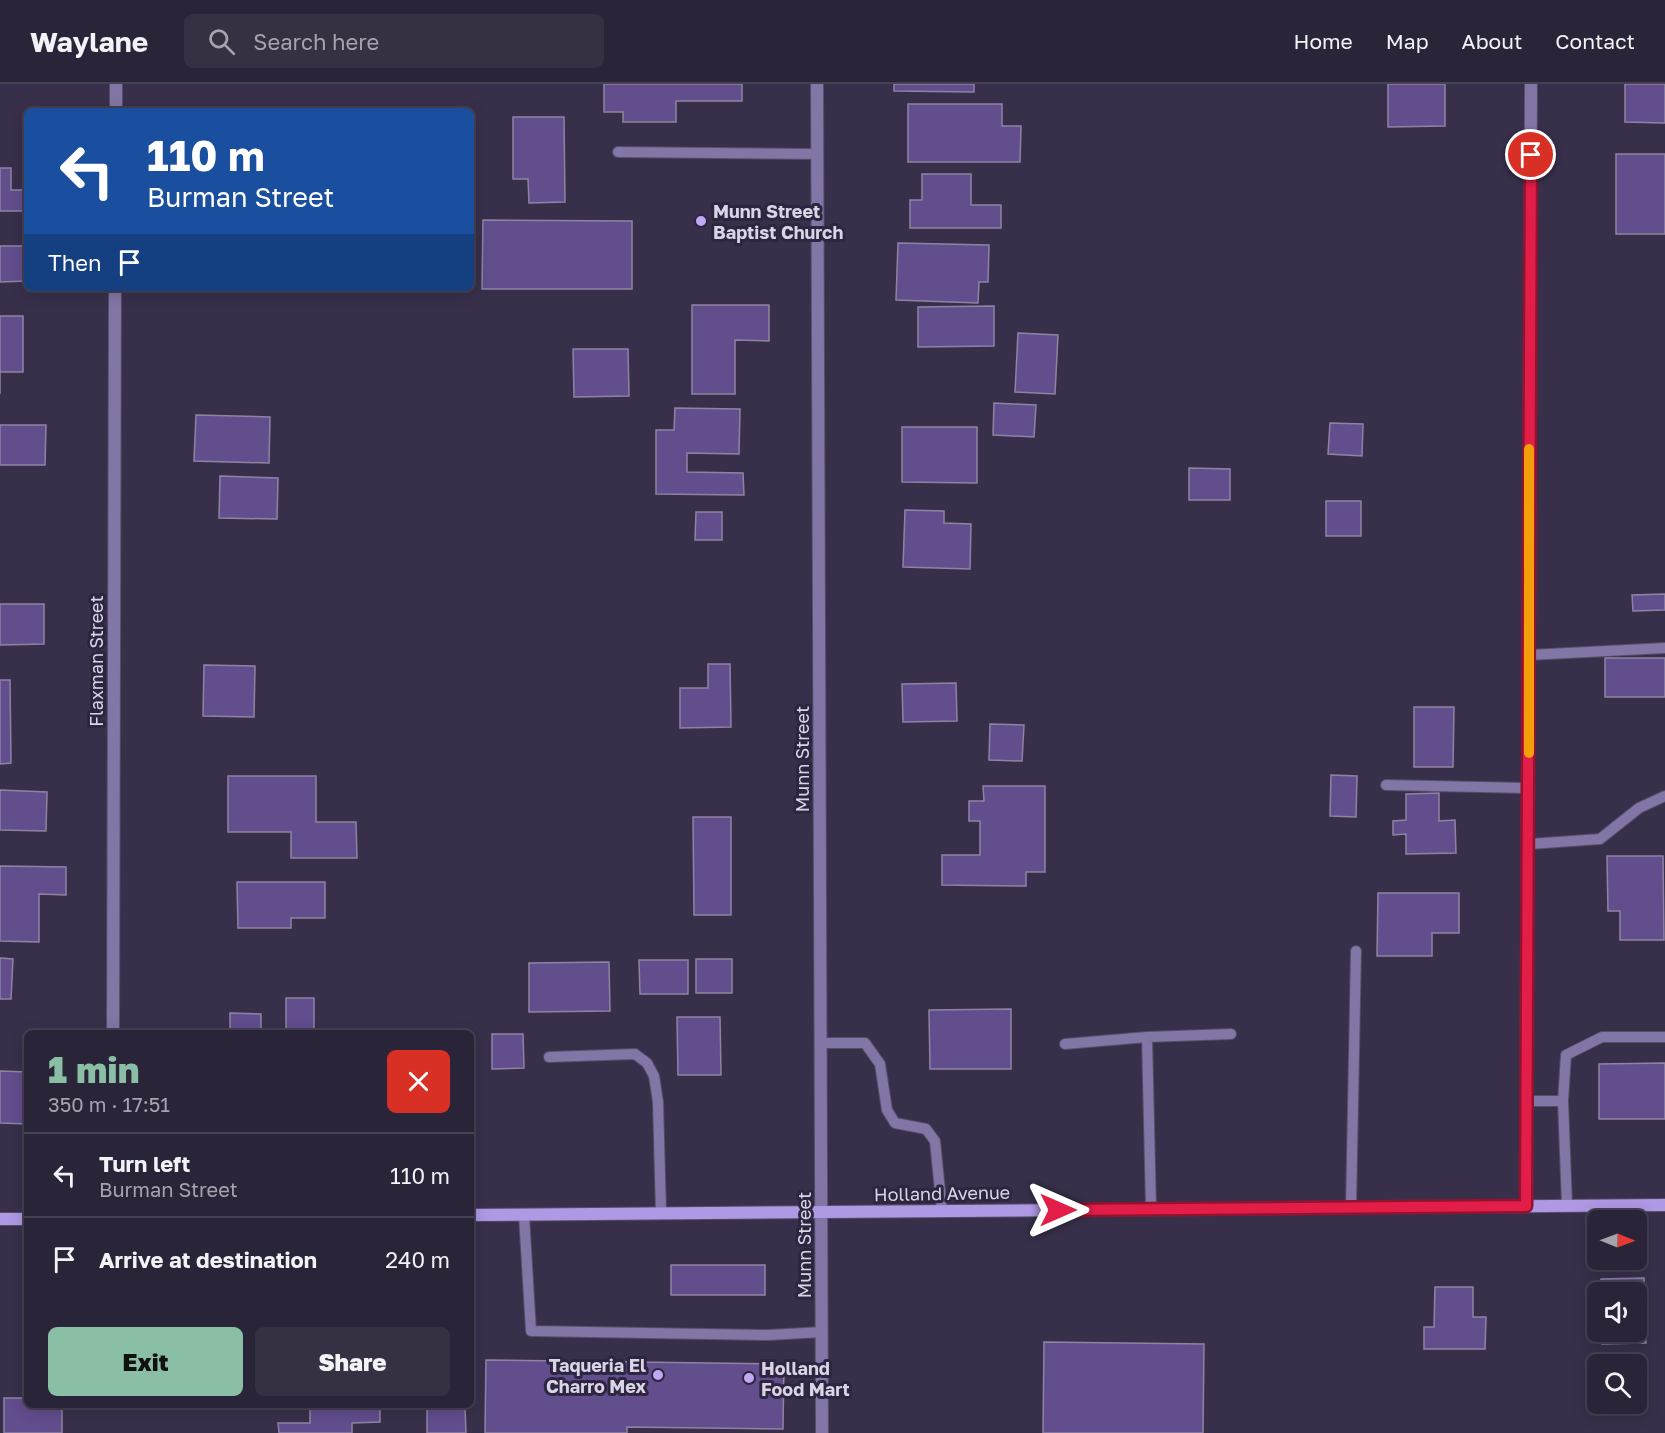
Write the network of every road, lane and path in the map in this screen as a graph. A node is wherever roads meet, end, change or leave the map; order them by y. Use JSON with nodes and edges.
{"nodes":[{"id":1,"x":116,"y":84,"type":"edge"},
{"id":2,"x":817,"y":84,"type":"edge"},
{"id":3,"x":1531,"y":84,"type":"edge"},
{"id":4,"x":116,"y":108,"type":"edge"},
{"id":5,"x":618,"y":152,"type":"dead end"},
{"id":6,"x":817,"y":154,"type":"junction"},
{"id":7,"x":115,"y":291,"type":"edge"},
{"id":8,"x":1665,"y":648,"type":"edge"},
{"id":9,"x":1529,"y":655,"type":"junction"},
{"id":10,"x":1386,"y":785,"type":"dead end"},
{"id":11,"x":1529,"y":788,"type":"junction"},
{"id":12,"x":1665,"y":796,"type":"edge"},
{"id":13,"x":1530,"y":844,"type":"junction"},
{"id":14,"x":1356,"y":951,"type":"dead end"},
{"id":15,"x":112,"y":1030,"type":"edge"},
{"id":16,"x":1231,"y":1034,"type":"dead end"},
{"id":17,"x":1147,"y":1037,"type":"junction"},
{"id":18,"x":1665,"y":1037,"type":"edge"},
{"id":19,"x":821,"y":1043,"type":"junction"},
{"id":20,"x":1065,"y":1044,"type":"dead end"},
{"id":21,"x":549,"y":1057,"type":"dead end"},
{"id":22,"x":1527,"y":1101,"type":"junction"},
{"id":23,"x":1563,"y":1101,"type":"junction"},
{"id":24,"x":1665,"y":1204,"type":"edge"},
{"id":25,"x":1566,"y":1205,"type":"junction"},
{"id":26,"x":1526,"y":1206,"type":"junction"},
{"id":27,"x":1351,"y":1207,"type":"junction"},
{"id":28,"x":1151,"y":1209,"type":"junction"},
{"id":29,"x":942,"y":1211,"type":"junction"},
{"id":30,"x":822,"y":1212,"type":"junction"},
{"id":31,"x":661,"y":1214,"type":"junction"},
{"id":32,"x":474,"y":1215,"type":"edge"},
{"id":33,"x":524,"y":1215,"type":"junction"},
{"id":34,"x":0,"y":1219,"type":"edge"},
{"id":35,"x":24,"y":1219,"type":"edge"},
{"id":36,"x":822,"y":1332,"type":"junction"},
{"id":37,"x":822,"y":1433,"type":"edge"}],
"edges":[{"from":1,"to":4,"type":"street"},
{"from":2,"to":6,"type":"street","name":"Munn Street"},
{"from":3,"to":9,"type":"street"},
{"from":5,"to":6,"type":"lane"},
{"from":6,"to":19,"type":"street","name":"Munn Street"},
{"from":7,"to":15,"type":"street","name":"Flaxman Street"},
{"from":8,"to":9,"type":"lane"},
{"from":9,"to":11,"type":"street"},
{"from":10,"to":11,"type":"lane"},
{"from":11,"to":13,"type":"street"},
{"from":12,"to":13,"type":"lane"},
{"from":13,"to":22,"type":"street"},
{"from":14,"to":27,"type":"lane"},
{"from":16,"to":17,"type":"lane"},
{"from":17,"to":20,"type":"lane"},
{"from":17,"to":28,"type":"lane"},
{"from":18,"to":23,"type":"lane"},
{"from":19,"to":29,"type":"lane"},
{"from":19,"to":30,"type":"street","name":"Munn Street"},
{"from":21,"to":31,"type":"lane"},
{"from":22,"to":23,"type":"lane"},
{"from":22,"to":26,"type":"street"},
{"from":23,"to":25,"type":"lane"},
{"from":24,"to":25,"type":"main road","name":"Holland Avenue"},
{"from":25,"to":26,"type":"main road","name":"Holland Avenue"},
{"from":26,"to":27,"type":"main road","name":"Holland Avenue"},
{"from":27,"to":28,"type":"main road","name":"Holland Avenue"},
{"from":28,"to":29,"type":"main road","name":"Holland Avenue"},
{"from":29,"to":30,"type":"main road","name":"Holland Avenue"},
{"from":30,"to":31,"type":"main road","name":"Holland Avenue"},
{"from":30,"to":36,"type":"street","name":"Munn Street"},
{"from":31,"to":33,"type":"main road","name":"Holland Avenue"},
{"from":32,"to":33,"type":"main road","name":"Holland Avenue"},
{"from":33,"to":36,"type":"lane"},
{"from":34,"to":35,"type":"main road"},
{"from":36,"to":37,"type":"street","name":"Munn Street"}]}
